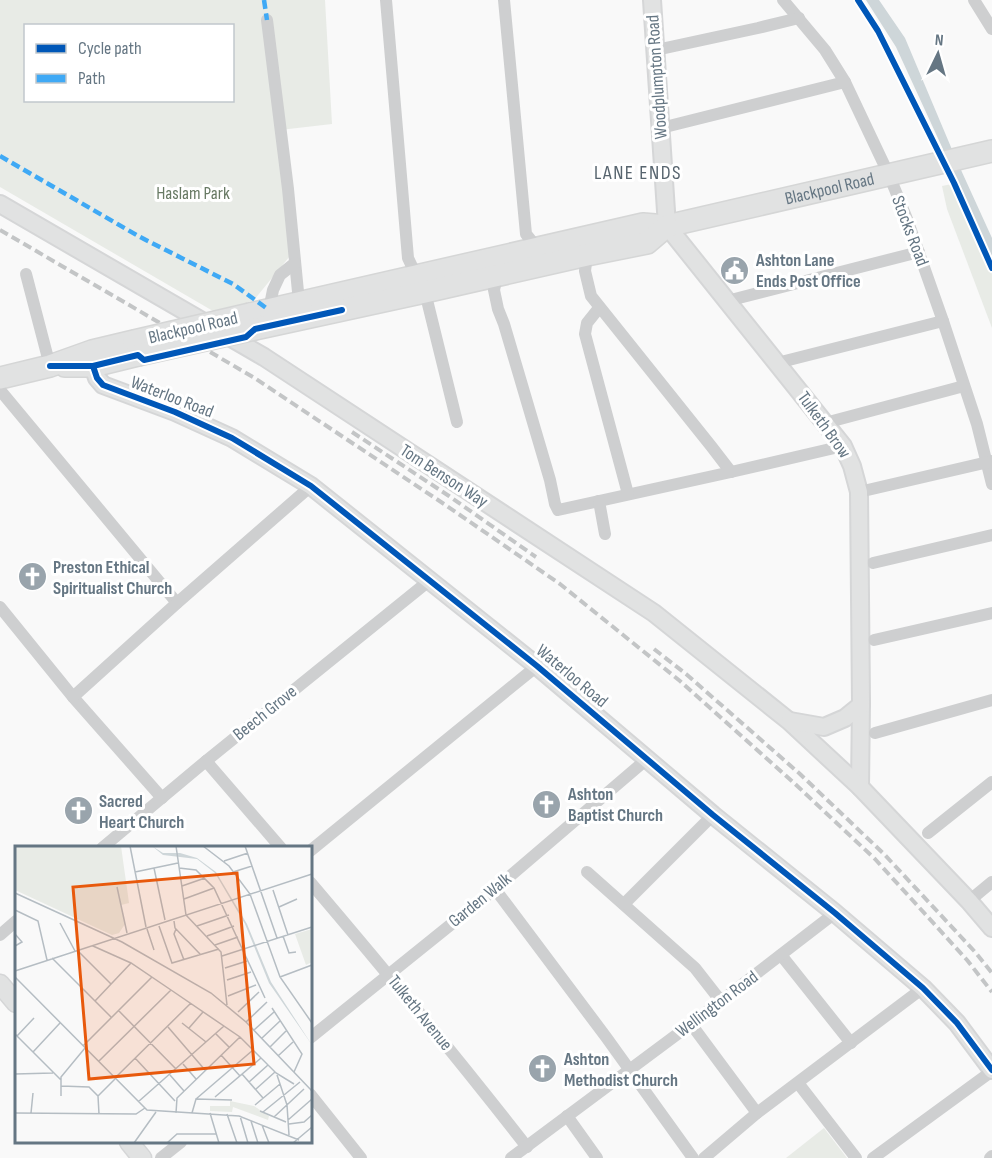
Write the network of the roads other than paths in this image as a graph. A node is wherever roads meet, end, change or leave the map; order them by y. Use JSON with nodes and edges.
{"nodes":[{"id":1,"x":386,"y":0,"type":"edge"},
{"id":2,"x":504,"y":0,"type":"edge"},
{"id":3,"x":652,"y":0,"type":"edge"},
{"id":4,"x":783,"y":0,"type":"edge"},
{"id":5,"x":974,"y":0,"type":"edge"},
{"id":6,"x":799,"y":18,"type":"junction"},
{"id":7,"x":267,"y":20,"type":"dead end"},
{"id":8,"x":992,"y":29,"type":"edge"},
{"id":9,"x":656,"y":50,"type":"junction"},
{"id":10,"x":845,"y":82,"type":"junction"},
{"id":11,"x":661,"y":128,"type":"junction"},
{"id":12,"x":986,"y":153,"type":"edge"},
{"id":13,"x":889,"y":175,"type":"junction"},
{"id":14,"x":0,"y":204,"type":"edge"},
{"id":15,"x":667,"y":226,"type":"junction"},
{"id":16,"x":537,"y":248,"type":"junction"},
{"id":17,"x":919,"y":252,"type":"junction"},
{"id":18,"x":587,"y":255,"type":"junction"},
{"id":19,"x":296,"y":263,"type":"junction"},
{"id":20,"x":26,"y":274,"type":"dead end"},
{"id":21,"x":497,"y":276,"type":"junction"},
{"id":22,"x":421,"y":284,"type":"junction"},
{"id":23,"x":727,"y":301,"type":"junction"},
{"id":24,"x":299,"y":302,"type":"junction"},
{"id":25,"x":599,"y":308,"type":"junction"},
{"id":26,"x":258,"y":318,"type":"junction"},
{"id":27,"x":943,"y":321,"type":"junction"},
{"id":28,"x":136,"y":348,"type":"junction"},
{"id":29,"x":777,"y":363,"type":"junction"},
{"id":30,"x":50,"y":366,"type":"junction"},
{"id":31,"x":93,"y":366,"type":"junction"},
{"id":32,"x":0,"y":378,"type":"edge"},
{"id":33,"x":964,"y":386,"type":"junction"},
{"id":34,"x":0,"y":390,"type":"edge"},
{"id":35,"x":457,"y":422,"type":"dead end"},
{"id":36,"x":825,"y":423,"type":"junction"},
{"id":37,"x":843,"y":446,"type":"junction"},
{"id":38,"x":989,"y":461,"type":"edge"},
{"id":39,"x":731,"y":472,"type":"junction"},
{"id":40,"x":992,"y":484,"type":"edge"},
{"id":41,"x":311,"y":486,"type":"junction"},
{"id":42,"x":858,"y":492,"type":"junction"},
{"id":43,"x":628,"y":494,"type":"junction"},
{"id":44,"x":600,"y":501,"type":"junction"},
{"id":45,"x":605,"y":534,"type":"dead end"},
{"id":46,"x":992,"y":535,"type":"edge"},
{"id":47,"x":873,"y":563,"type":"dead end"},
{"id":48,"x":430,"y":580,"type":"junction"},
{"id":49,"x":177,"y":603,"type":"junction"},
{"id":50,"x":0,"y":607,"type":"edge"},
{"id":51,"x":992,"y":613,"type":"edge"},
{"id":52,"x":874,"y":640,"type":"dead end"},
{"id":53,"x":537,"y":666,"type":"junction"},
{"id":54,"x":74,"y":697,"type":"junction"},
{"id":55,"x":992,"y":700,"type":"edge"},
{"id":56,"x":861,"y":705,"type":"junction"},
{"id":57,"x":789,"y":721,"type":"junction"},
{"id":58,"x":875,"y":733,"type":"dead end"},
{"id":59,"x":647,"y":759,"type":"junction"},
{"id":60,"x":206,"y":760,"type":"junction"},
{"id":61,"x":992,"y":782,"type":"edge"},
{"id":62,"x":860,"y":787,"type":"junction"},
{"id":63,"x":162,"y":798,"type":"junction"},
{"id":64,"x":713,"y":816,"type":"junction"},
{"id":65,"x":928,"y":833,"type":"dead end"},
{"id":66,"x":104,"y":846,"type":"edge"},
{"id":67,"x":279,"y":846,"type":"edge"},
{"id":68,"x":312,"y":849,"type":"edge"},
{"id":69,"x":587,"y":872,"type":"dead end"},
{"id":70,"x":992,"y":882,"type":"edge"},
{"id":71,"x":312,"y":884,"type":"edge"},
{"id":72,"x":495,"y":889,"type":"junction"},
{"id":73,"x":969,"y":901,"type":"junction"},
{"id":74,"x":624,"y":904,"type":"junction"},
{"id":75,"x":835,"y":913,"type":"junction"},
{"id":76,"x":15,"y":922,"type":"edge"},
{"id":77,"x":992,"y":928,"type":"edge"},
{"id":78,"x":0,"y":935,"type":"edge"},
{"id":79,"x":781,"y":955,"type":"junction"},
{"id":80,"x":389,"y":975,"type":"junction"},
{"id":81,"x":0,"y":984,"type":"edge"},
{"id":82,"x":923,"y":988,"type":"junction"},
{"id":83,"x":720,"y":1000,"type":"junction"},
{"id":84,"x":15,"y":1002,"type":"edge"},
{"id":85,"x":691,"y":1023,"type":"junction"},
{"id":86,"x":312,"y":1036,"type":"edge"},
{"id":87,"x":851,"y":1043,"type":"junction"},
{"id":88,"x":629,"y":1069,"type":"junction"},
{"id":89,"x":992,"y":1071,"type":"edge"},
{"id":90,"x":798,"y":1083,"type":"junction"},
{"id":91,"x":312,"y":1097,"type":"edge"},
{"id":92,"x":757,"y":1113,"type":"junction"},
{"id":93,"x":567,"y":1116,"type":"junction"},
{"id":94,"x":130,"y":1143,"type":"edge"},
{"id":95,"x":180,"y":1143,"type":"edge"},
{"id":96,"x":527,"y":1147,"type":"junction"},
{"id":97,"x":142,"y":1158,"type":"edge"},
{"id":98,"x":161,"y":1158,"type":"edge"},
{"id":99,"x":361,"y":1158,"type":"edge"},
{"id":100,"x":511,"y":1158,"type":"edge"},
{"id":101,"x":597,"y":1158,"type":"edge"},
{"id":102,"x":693,"y":1158,"type":"edge"},
{"id":103,"x":704,"y":1158,"type":"edge"},
{"id":104,"x":856,"y":1158,"type":"edge"},
{"id":105,"x":873,"y":1158,"type":"edge"}],
"edges":[{"from":1,"to":22,"type":"street"},
{"from":2,"to":16,"type":"street"},
{"from":3,"to":9,"type":"street","name":"Woodplumpton Road"},
{"from":4,"to":6,"type":"street","name":"Stocks Road"},
{"from":5,"to":8,"type":"street"},
{"from":6,"to":9,"type":"street"},
{"from":6,"to":10,"type":"street","name":"Stocks Road"},
{"from":7,"to":19,"type":"street"},
{"from":9,"to":11,"type":"street","name":"Woodplumpton Road"},
{"from":10,"to":11,"type":"street"},
{"from":10,"to":13,"type":"street","name":"Stocks Road"},
{"from":11,"to":15,"type":"street","name":"Woodplumpton Road"},
{"from":12,"to":13,"type":"highway","name":"Blackpool Road"},
{"from":13,"to":15,"type":"highway","name":"Blackpool Road"},
{"from":13,"to":17,"type":"street","name":"Stocks Road"},
{"from":14,"to":57,"type":"street","name":"Tom Benson Way"},
{"from":15,"to":16,"type":"highway","name":"Blackpool Road"},
{"from":15,"to":18,"type":"highway","name":"Blackpool Road"},
{"from":15,"to":23,"type":"street","name":"Tulketh Brow"},
{"from":16,"to":22,"type":"highway","name":"Blackpool Road"},
{"from":17,"to":23,"type":"street"},
{"from":17,"to":27,"type":"street","name":"Stocks Road"},
{"from":18,"to":21,"type":"highway","name":"Blackpool Road"},
{"from":18,"to":25,"type":"street"},
{"from":19,"to":24,"type":"street"},
{"from":19,"to":26,"type":"street"},
{"from":20,"to":30,"type":"street"},
{"from":21,"to":22,"type":"highway","name":"Blackpool Road"},
{"from":21,"to":44,"type":"street"},
{"from":22,"to":24,"type":"highway","name":"Blackpool Road"},
{"from":22,"to":26,"type":"highway","name":"Blackpool Road"},
{"from":22,"to":35,"type":"street"},
{"from":23,"to":29,"type":"street","name":"Tulketh Brow"},
{"from":24,"to":26,"type":"highway","name":"Blackpool Road"},
{"from":25,"to":39,"type":"street"},
{"from":25,"to":43,"type":"street"},
{"from":26,"to":28,"type":"highway","name":"Blackpool Road","bridge":true},
{"from":27,"to":29,"type":"street"},
{"from":27,"to":33,"type":"street","name":"Stocks Road"},
{"from":28,"to":30,"type":"highway","name":"Blackpool Road"},
{"from":28,"to":31,"type":"highway","name":"Blackpool Road"},
{"from":29,"to":36,"type":"street","name":"Tulketh Brow"},
{"from":30,"to":31,"type":"highway","name":"Blackpool Road"},
{"from":30,"to":32,"type":"highway","name":"Blackpool Road"},
{"from":31,"to":41,"type":"street","name":"Waterloo Road"},
{"from":33,"to":36,"type":"street"},
{"from":33,"to":38,"type":"street","name":"Stocks Road"},
{"from":34,"to":49,"type":"street"},
{"from":36,"to":37,"type":"street","name":"Tulketh Brow"},
{"from":37,"to":39,"type":"street"},
{"from":37,"to":42,"type":"street","name":"Tulketh Brow"},
{"from":38,"to":40,"type":"street","name":"Stocks Road"},
{"from":38,"to":42,"type":"street"},
{"from":39,"to":43,"type":"street"},
{"from":41,"to":48,"type":"street","name":"Waterloo Road"},
{"from":41,"to":49,"type":"street"},
{"from":42,"to":56,"type":"street","name":"Tulketh Brow"},
{"from":43,"to":44,"type":"street"},
{"from":44,"to":45,"type":"street"},
{"from":46,"to":47,"type":"street"},
{"from":48,"to":53,"type":"street","name":"Waterloo Road"},
{"from":48,"to":60,"type":"street","name":"Beech Grove"},
{"from":49,"to":54,"type":"street"},
{"from":50,"to":54,"type":"street"},
{"from":51,"to":52,"type":"street"},
{"from":53,"to":59,"type":"street","name":"Waterloo Road"},
{"from":53,"to":68,"type":"street"},
{"from":54,"to":63,"type":"street"},
{"from":55,"to":58,"type":"street"},
{"from":56,"to":57,"type":"street"},
{"from":56,"to":62,"type":"street","name":"Tulketh Brow"},
{"from":57,"to":62,"type":"street","name":"Tom Benson Way"},
{"from":59,"to":64,"type":"street","name":"Waterloo Road"},
{"from":59,"to":72,"type":"street","name":"Garden Walk"},
{"from":60,"to":63,"type":"street","name":"Beech Grove"},
{"from":60,"to":67,"type":"street"},
{"from":61,"to":65,"type":"street"},
{"from":62,"to":73,"type":"street"},
{"from":63,"to":66,"type":"street","name":"Beech Grove"},
{"from":64,"to":74,"type":"street"},
{"from":64,"to":75,"type":"street","name":"Waterloo Road"},
{"from":69,"to":74,"type":"street"},
{"from":70,"to":73,"type":"street"},
{"from":71,"to":80,"type":"street","name":"Tulketh Avenue"},
{"from":72,"to":80,"type":"street","name":"Garden Walk"},
{"from":72,"to":88,"type":"street"},
{"from":73,"to":77,"type":"street"},
{"from":74,"to":83,"type":"street"},
{"from":75,"to":79,"type":"street","name":"Wellington Road"},
{"from":75,"to":82,"type":"street","name":"Waterloo Road"},
{"from":76,"to":78,"type":"street"},
{"from":79,"to":83,"type":"street","name":"Wellington Road"},
{"from":79,"to":87,"type":"street"},
{"from":80,"to":86,"type":"street","name":"Garden Walk"},
{"from":80,"to":96,"type":"street","name":"Tulketh Avenue"},
{"from":81,"to":84,"type":"main road"},
{"from":82,"to":87,"type":"street"},
{"from":82,"to":89,"type":"street","name":"Waterloo Road"},
{"from":83,"to":85,"type":"street","name":"Wellington Road"},
{"from":85,"to":88,"type":"street","name":"Wellington Road"},
{"from":85,"to":92,"type":"street"},
{"from":87,"to":90,"type":"street"},
{"from":88,"to":93,"type":"street","name":"Wellington Road"},
{"from":88,"to":102,"type":"street"},
{"from":89,"to":105,"type":"street"},
{"from":90,"to":92,"type":"street"},
{"from":90,"to":104,"type":"street"},
{"from":91,"to":99,"type":"street"},
{"from":92,"to":103,"type":"street"},
{"from":93,"to":96,"type":"street","name":"Wellington Road"},
{"from":93,"to":101,"type":"street"},
{"from":94,"to":97,"type":"main road"},
{"from":95,"to":98,"type":"street"},
{"from":96,"to":100,"type":"street","name":"Wellington Road"}]}
